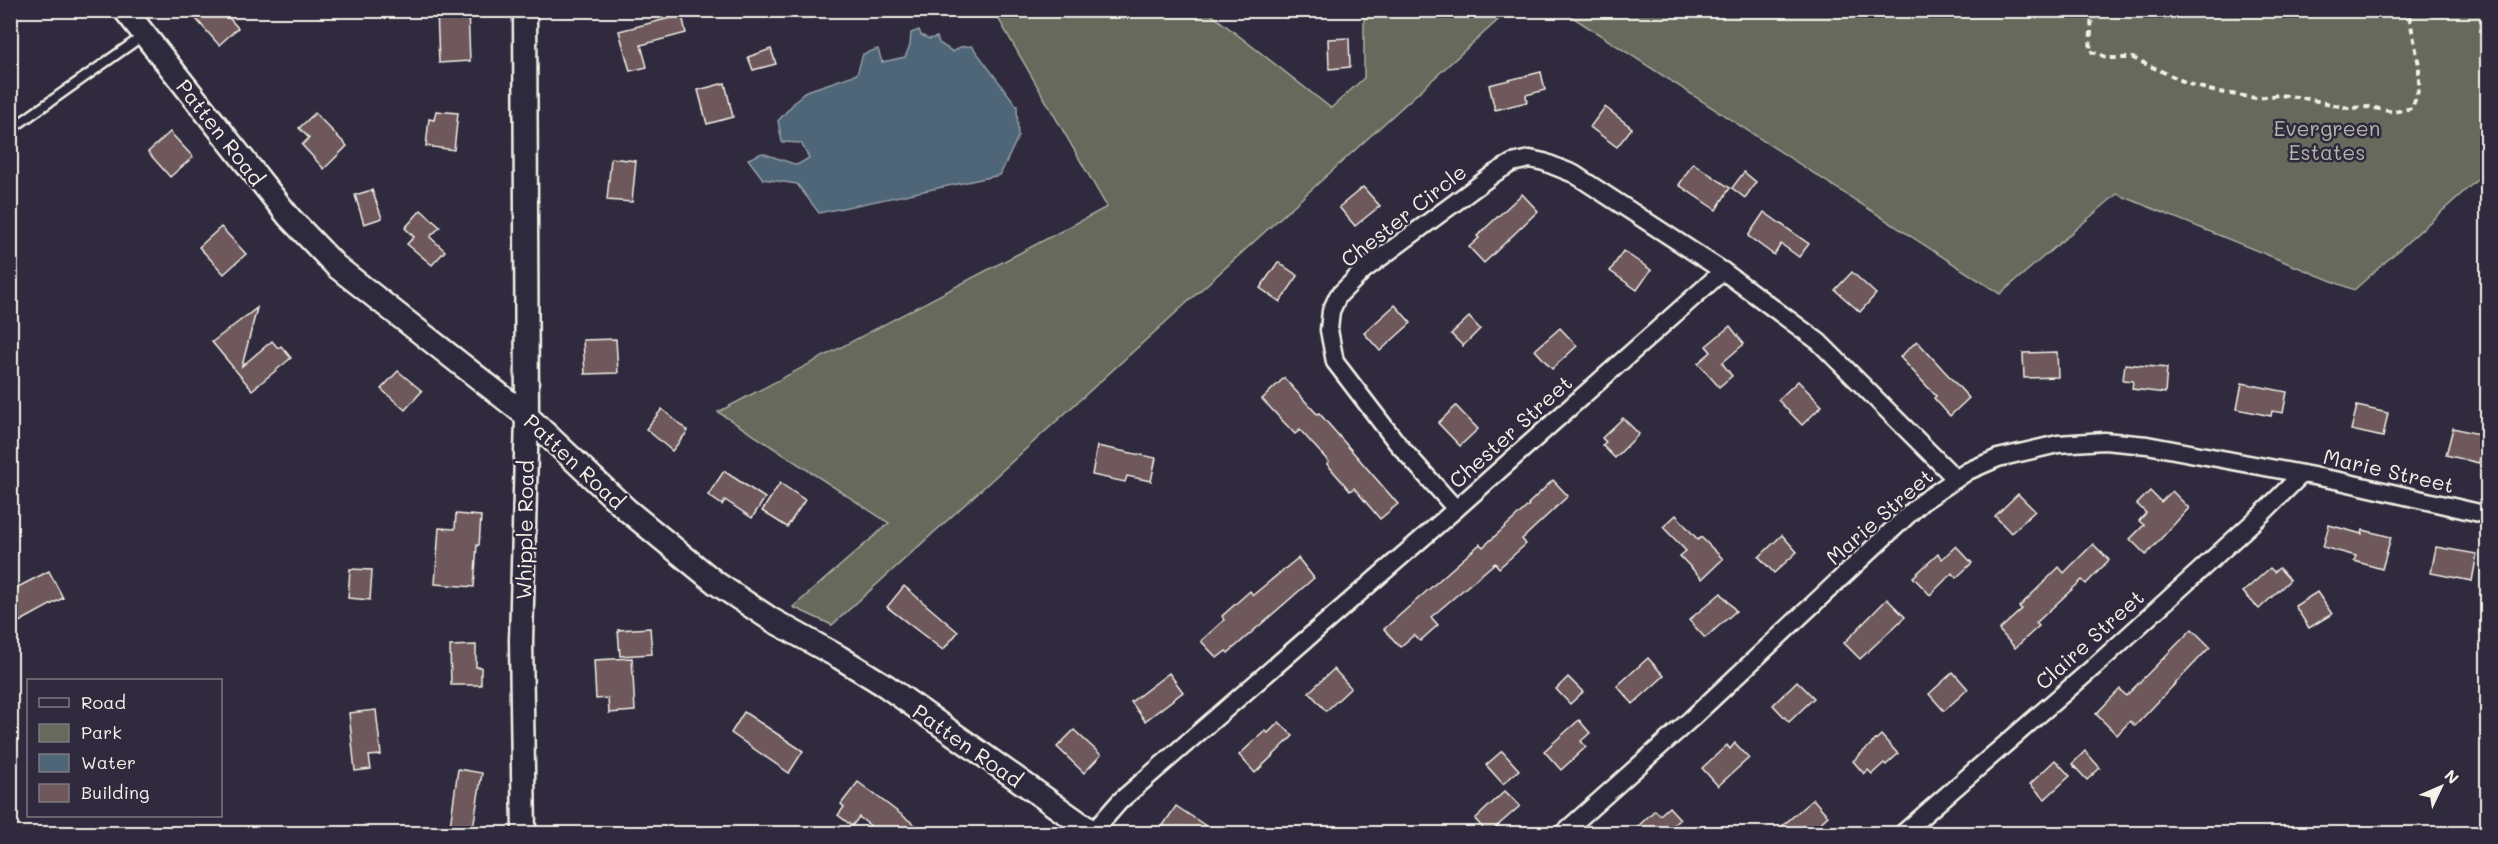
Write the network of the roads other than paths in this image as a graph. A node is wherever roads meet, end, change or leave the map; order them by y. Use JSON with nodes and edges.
{"nodes":[{"id":1,"x":125,"y":10,"type":"edge"},
{"id":2,"x":525,"y":10,"type":"edge"},
{"id":3,"x":144,"y":34,"type":"junction"},
{"id":4,"x":10,"y":130,"type":"edge"},
{"id":5,"x":1723,"y":271,"type":"junction"},
{"id":6,"x":527,"y":416,"type":"junction"},
{"id":7,"x":2302,"y":474,"type":"junction"},
{"id":8,"x":1956,"y":479,"type":"junction"},
{"id":9,"x":1456,"y":509,"type":"junction"},
{"id":10,"x":2487,"y":515,"type":"edge"},
{"id":11,"x":1094,"y":833,"type":"edge"},
{"id":12,"x":524,"y":834,"type":"edge"},
{"id":13,"x":1562,"y":834,"type":"edge"},
{"id":14,"x":1902,"y":834,"type":"edge"}],
"edges":[{"from":1,"to":3,"type":"street","name":"Patten Road"},
{"from":2,"to":6,"type":"street","name":"Whipple Road"},
{"from":3,"to":4,"type":"lane"},
{"from":3,"to":6,"type":"street","name":"Patten Road"},
{"from":5,"to":8,"type":"street"},
{"from":5,"to":9,"type":"street","name":"Chester Street"},
{"from":5,"to":9,"type":"street","name":"Chester Circle"},
{"from":6,"to":11,"type":"street","name":"Patten Road"},
{"from":6,"to":12,"type":"street","name":"Whipple Road"},
{"from":7,"to":8,"type":"street","name":"Marie Street"},
{"from":7,"to":10,"type":"street","name":"Marie Street"},
{"from":7,"to":14,"type":"street","name":"Claire Street"},
{"from":8,"to":13,"type":"street","name":"Marie Street"},
{"from":9,"to":11,"type":"street","name":"Chester Street"}]}
